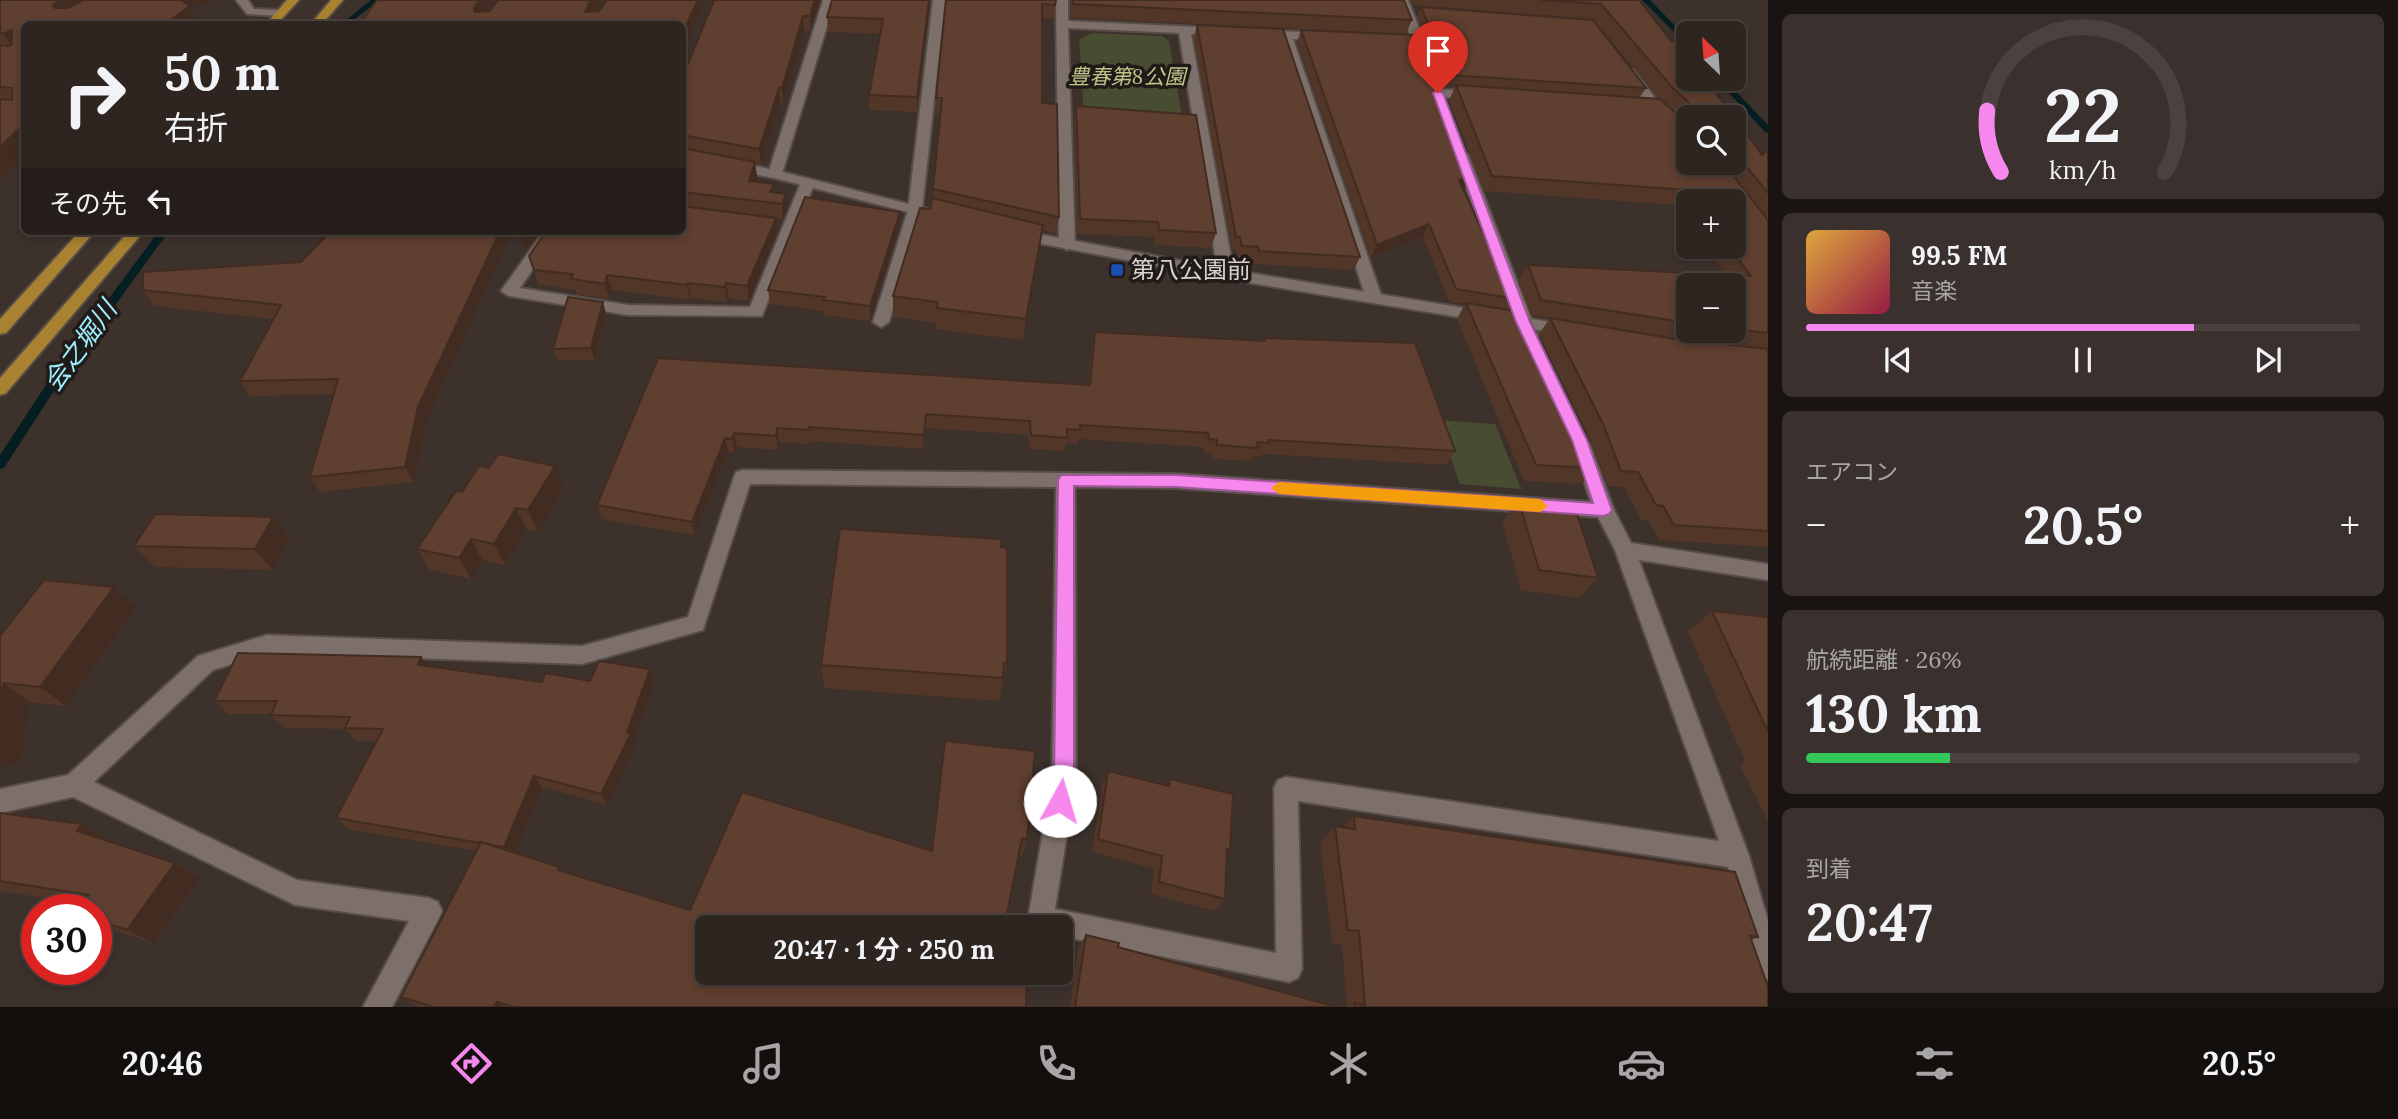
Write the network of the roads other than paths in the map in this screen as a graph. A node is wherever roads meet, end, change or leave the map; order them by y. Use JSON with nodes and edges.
{"nodes":[{"id":1,"x":242,"y":0,"type":"edge"},
{"id":2,"x":293,"y":0,"type":"edge"},
{"id":3,"x":337,"y":0,"type":"edge"},
{"id":4,"x":829,"y":0,"type":"edge"},
{"id":5,"x":939,"y":0,"type":"edge"},
{"id":6,"x":1062,"y":0,"type":"edge"},
{"id":7,"x":1410,"y":8,"type":"edge"},
{"id":8,"x":281,"y":13,"type":"junction"},
{"id":9,"x":274,"y":21,"type":"edge"},
{"id":10,"x":319,"y":21,"type":"edge"},
{"id":11,"x":1063,"y":24,"type":"junction"},
{"id":12,"x":1184,"y":30,"type":"junction"},
{"id":13,"x":1286,"y":35,"type":"junction"},
{"id":14,"x":1339,"y":37,"type":"edge"},
{"id":15,"x":1623,"y":66,"type":"edge"},
{"id":16,"x":1492,"y":96,"type":"edge"},
{"id":17,"x":1676,"y":129,"type":"edge"},
{"id":18,"x":1457,"y":144,"type":"edge"},
{"id":19,"x":686,"y":157,"type":"edge"},
{"id":20,"x":775,"y":174,"type":"junction"},
{"id":21,"x":808,"y":183,"type":"junction"},
{"id":22,"x":915,"y":210,"type":"junction"},
{"id":23,"x":961,"y":222,"type":"edge"},
{"id":24,"x":998,"y":230,"type":"edge"},
{"id":25,"x":84,"y":235,"type":"edge"},
{"id":26,"x":134,"y":235,"type":"edge"},
{"id":27,"x":549,"y":235,"type":"edge"},
{"id":28,"x":1067,"y":245,"type":"junction"},
{"id":29,"x":1227,"y":274,"type":"junction"},
{"id":30,"x":1374,"y":298,"type":"junction"},
{"id":31,"x":881,"y":322,"type":"dead end"},
{"id":32,"x":1523,"y":322,"type":"junction"},
{"id":33,"x":0,"y":329,"type":"edge"},
{"id":34,"x":1587,"y":333,"type":"edge"},
{"id":35,"x":1540,"y":358,"type":"edge"},
{"id":36,"x":0,"y":389,"type":"edge"},
{"id":37,"x":1574,"y":428,"type":"edge"},
{"id":38,"x":1066,"y":480,"type":"junction"},
{"id":39,"x":1604,"y":510,"type":"junction"},
{"id":40,"x":1625,"y":550,"type":"junction"},
{"id":41,"x":1768,"y":572,"type":"edge"},
{"id":42,"x":74,"y":785,"type":"junction"},
{"id":43,"x":0,"y":801,"type":"edge"},
{"id":44,"x":1737,"y":856,"type":"junction"},
{"id":45,"x":1768,"y":967,"type":"edge"},
{"id":46,"x":377,"y":1007,"type":"edge"}],
"edges":[{"from":1,"to":8,"type":"street"},
{"from":2,"to":8,"type":"highway"},
{"from":3,"to":10,"type":"highway"},
{"from":4,"to":20,"type":"street"},
{"from":5,"to":22,"type":"street"},
{"from":6,"to":11,"type":"street"},
{"from":7,"to":16,"type":"street"},
{"from":8,"to":9,"type":"highway"},
{"from":11,"to":12,"type":"street"},
{"from":11,"to":28,"type":"street"},
{"from":12,"to":13,"type":"street"},
{"from":12,"to":29,"type":"street"},
{"from":13,"to":14,"type":"street"},
{"from":13,"to":30,"type":"street"},
{"from":15,"to":17,"type":"street"},
{"from":18,"to":32,"type":"street"},
{"from":19,"to":20,"type":"street"},
{"from":20,"to":21,"type":"street"},
{"from":21,"to":22,"type":"street"},
{"from":21,"to":27,"type":"street"},
{"from":22,"to":23,"type":"street"},
{"from":22,"to":31,"type":"street"},
{"from":24,"to":28,"type":"street"},
{"from":25,"to":33,"type":"highway"},
{"from":26,"to":36,"type":"highway"},
{"from":28,"to":29,"type":"street"},
{"from":29,"to":30,"type":"street"},
{"from":30,"to":32,"type":"street"},
{"from":32,"to":34,"type":"street"},
{"from":32,"to":35,"type":"street"},
{"from":37,"to":39,"type":"street"},
{"from":38,"to":39,"type":"street"},
{"from":38,"to":42,"type":"street"},
{"from":38,"to":44,"type":"street"},
{"from":39,"to":40,"type":"street"},
{"from":40,"to":41,"type":"street"},
{"from":40,"to":44,"type":"street"},
{"from":42,"to":43,"type":"street"},
{"from":42,"to":46,"type":"street"},
{"from":44,"to":45,"type":"street"}]}
